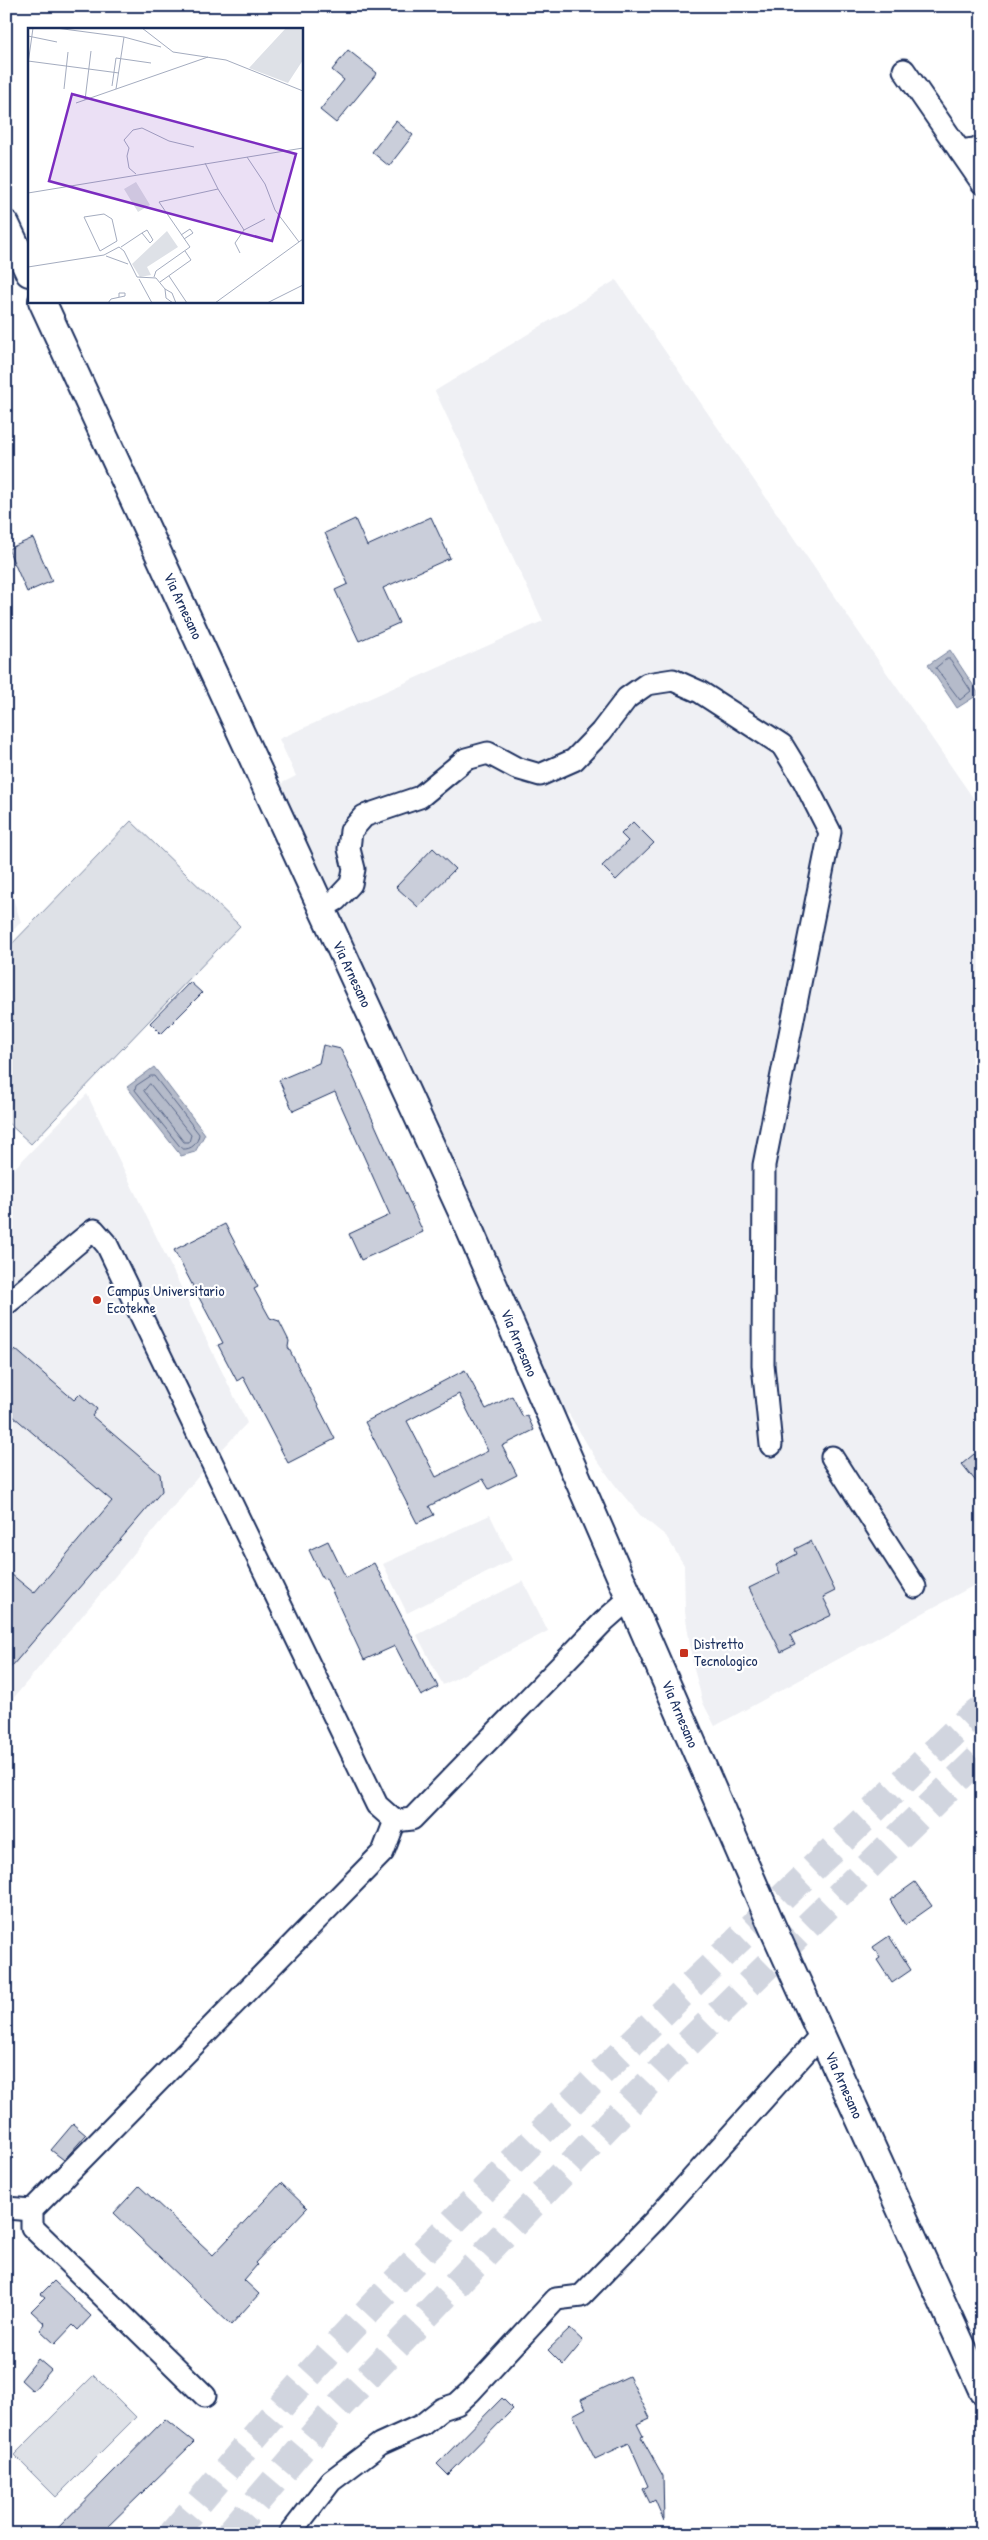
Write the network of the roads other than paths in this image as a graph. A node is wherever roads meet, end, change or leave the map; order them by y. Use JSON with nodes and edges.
{"nodes":[{"id":1,"x":904,"y":70,"type":"dead end"},
{"id":2,"x":982,"y":148,"type":"edge"},
{"id":3,"x":960,"y":151,"type":"junction"},
{"id":4,"x":982,"y":183,"type":"edge"},
{"id":5,"x":6,"y":224,"type":"edge"},
{"id":6,"x":28,"y":271,"type":"edge"},
{"id":7,"x":42,"y":302,"type":"edge"},
{"id":8,"x":322,"y":908,"type":"junction"},
{"id":9,"x":6,"y":1304,"type":"edge"},
{"id":10,"x":771,"y":1445,"type":"dead end"},
{"id":11,"x":832,"y":1456,"type":"dead end"},
{"id":12,"x":915,"y":1587,"type":"dead end"},
{"id":13,"x":630,"y":1598,"type":"junction"},
{"id":14,"x":395,"y":1821,"type":"junction"},
{"id":15,"x":822,"y":2035,"type":"junction"},
{"id":16,"x":6,"y":2208,"type":"edge"},
{"id":17,"x":32,"y":2210,"type":"junction"},
{"id":18,"x":982,"y":2390,"type":"edge"},
{"id":19,"x":205,"y":2396,"type":"dead end"},
{"id":20,"x":290,"y":2534,"type":"edge"}],
"edges":[{"from":1,"to":3,"type":"street"},
{"from":2,"to":3,"type":"street"},
{"from":3,"to":4,"type":"street"},
{"from":5,"to":6,"type":"main road"},
{"from":7,"to":8,"type":"main road","name":"Via Arnesano"},
{"from":8,"to":10,"type":"street"},
{"from":8,"to":13,"type":"main road","name":"Via Arnesano"},
{"from":9,"to":14,"type":"street"},
{"from":11,"to":12,"type":"street"},
{"from":13,"to":14,"type":"street"},
{"from":13,"to":15,"type":"main road","name":"Via Arnesano"},
{"from":14,"to":17,"type":"street"},
{"from":15,"to":18,"type":"main road","name":"Via Arnesano"},
{"from":15,"to":20,"type":"street"},
{"from":16,"to":17,"type":"street"},
{"from":17,"to":19,"type":"street"}]}
